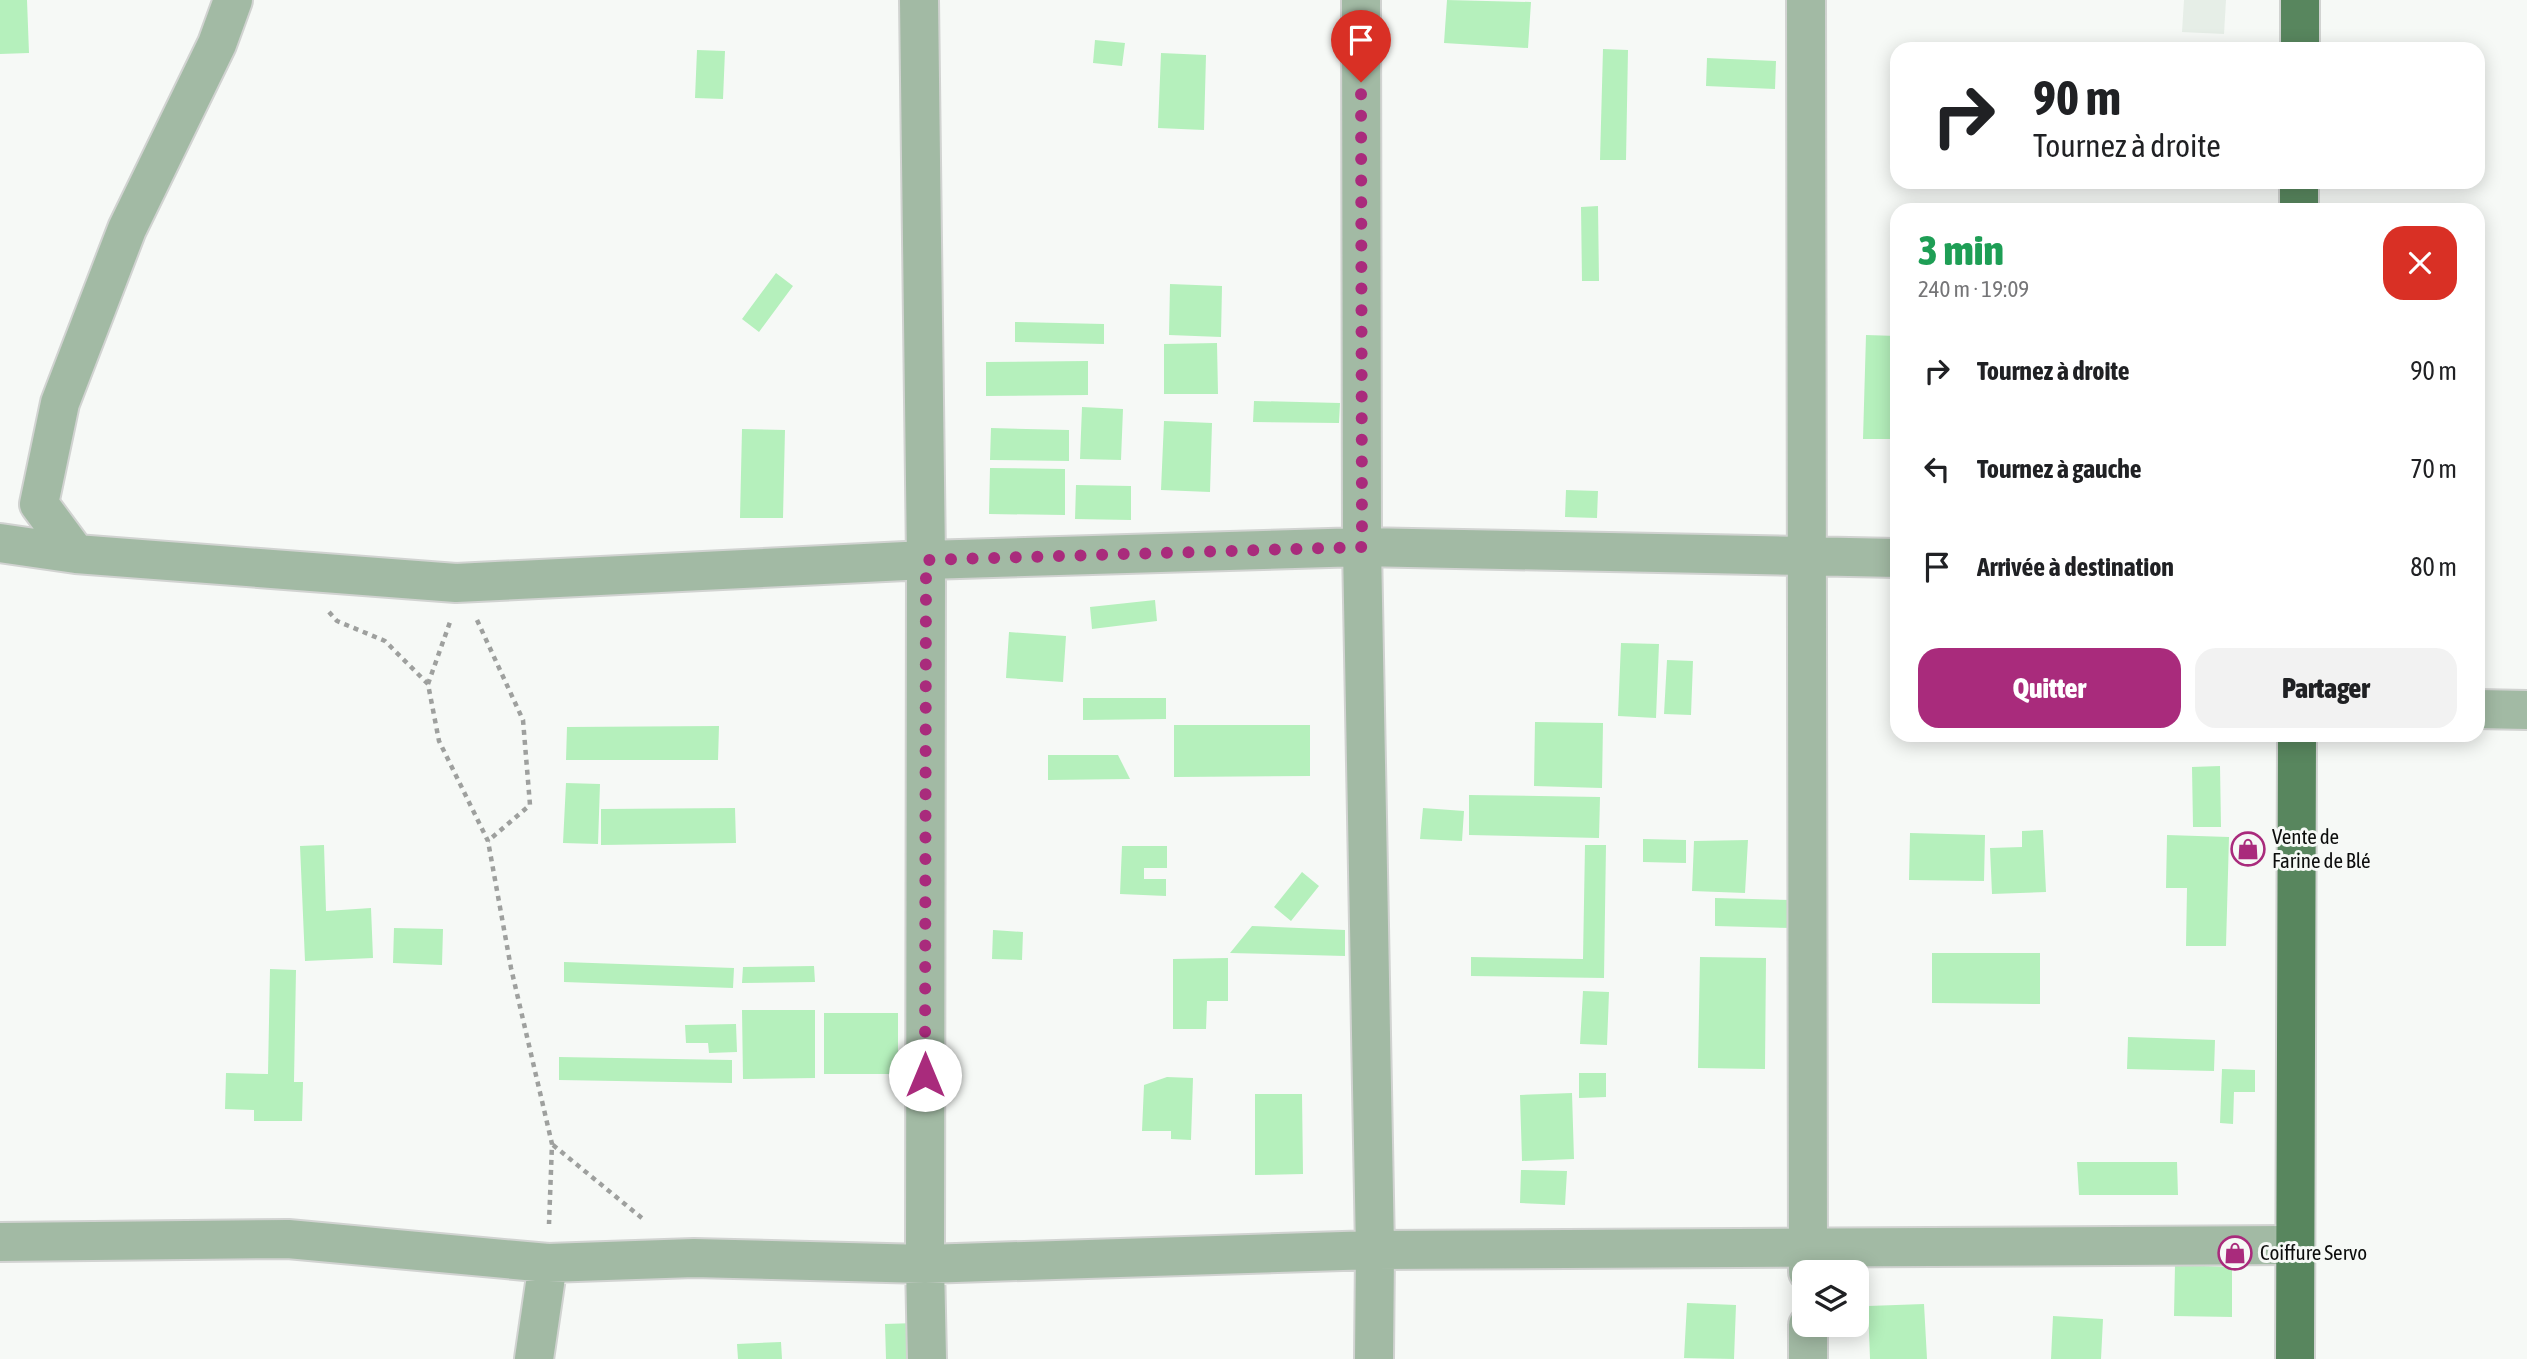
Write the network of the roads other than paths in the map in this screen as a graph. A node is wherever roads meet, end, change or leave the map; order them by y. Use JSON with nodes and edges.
{"nodes":[{"id":1,"x":233,"y":0,"type":"edge"},
{"id":2,"x":919,"y":0,"type":"edge"},
{"id":3,"x":1361,"y":0,"type":"edge"},
{"id":4,"x":1806,"y":0,"type":"edge"},
{"id":5,"x":2300,"y":0,"type":"edge"},
{"id":6,"x":2300,"y":42,"type":"edge"},
{"id":7,"x":0,"y":543,"type":"edge"},
{"id":8,"x":1362,"y":547,"type":"junction"},
{"id":9,"x":76,"y":554,"type":"junction"},
{"id":10,"x":1807,"y":555,"type":"junction"},
{"id":11,"x":1890,"y":558,"type":"edge"},
{"id":12,"x":926,"y":560,"type":"junction"},
{"id":13,"x":2485,"y":709,"type":"edge"},
{"id":14,"x":2527,"y":710,"type":"edge"},
{"id":15,"x":2297,"y":742,"type":"edge"},
{"id":16,"x":0,"y":1242,"type":"edge"},
{"id":17,"x":2295,"y":1245,"type":"junction"},
{"id":18,"x":1375,"y":1250,"type":"junction"},
{"id":19,"x":1808,"y":1260,"type":"edge"},
{"id":20,"x":1838,"y":1260,"type":"edge"},
{"id":21,"x":1792,"y":1261,"type":"edge"},
{"id":22,"x":548,"y":1264,"type":"junction"},
{"id":23,"x":925,"y":1264,"type":"junction"},
{"id":24,"x":1808,"y":1337,"type":"edge"},
{"id":25,"x":534,"y":1359,"type":"edge"},
{"id":26,"x":928,"y":1359,"type":"edge"},
{"id":27,"x":1374,"y":1359,"type":"edge"},
{"id":28,"x":1808,"y":1359,"type":"edge"},
{"id":29,"x":2295,"y":1359,"type":"edge"}],
"edges":[{"from":1,"to":9,"type":"street"},
{"from":2,"to":12,"type":"street"},
{"from":3,"to":8,"type":"street"},
{"from":4,"to":10,"type":"street"},
{"from":5,"to":6,"type":"main road"},
{"from":7,"to":9,"type":"street"},
{"from":8,"to":10,"type":"street"},
{"from":8,"to":12,"type":"street"},
{"from":8,"to":18,"type":"street"},
{"from":9,"to":12,"type":"street"},
{"from":10,"to":11,"type":"street"},
{"from":10,"to":19,"type":"street"},
{"from":12,"to":23,"type":"street"},
{"from":13,"to":14,"type":"street"},
{"from":15,"to":17,"type":"main road"},
{"from":16,"to":22,"type":"street"},
{"from":17,"to":20,"type":"street"},
{"from":17,"to":29,"type":"main road"},
{"from":18,"to":21,"type":"street"},
{"from":18,"to":23,"type":"street"},
{"from":18,"to":27,"type":"street"},
{"from":22,"to":23,"type":"street"},
{"from":22,"to":25,"type":"street"},
{"from":23,"to":26,"type":"street"},
{"from":24,"to":28,"type":"street"}]}
